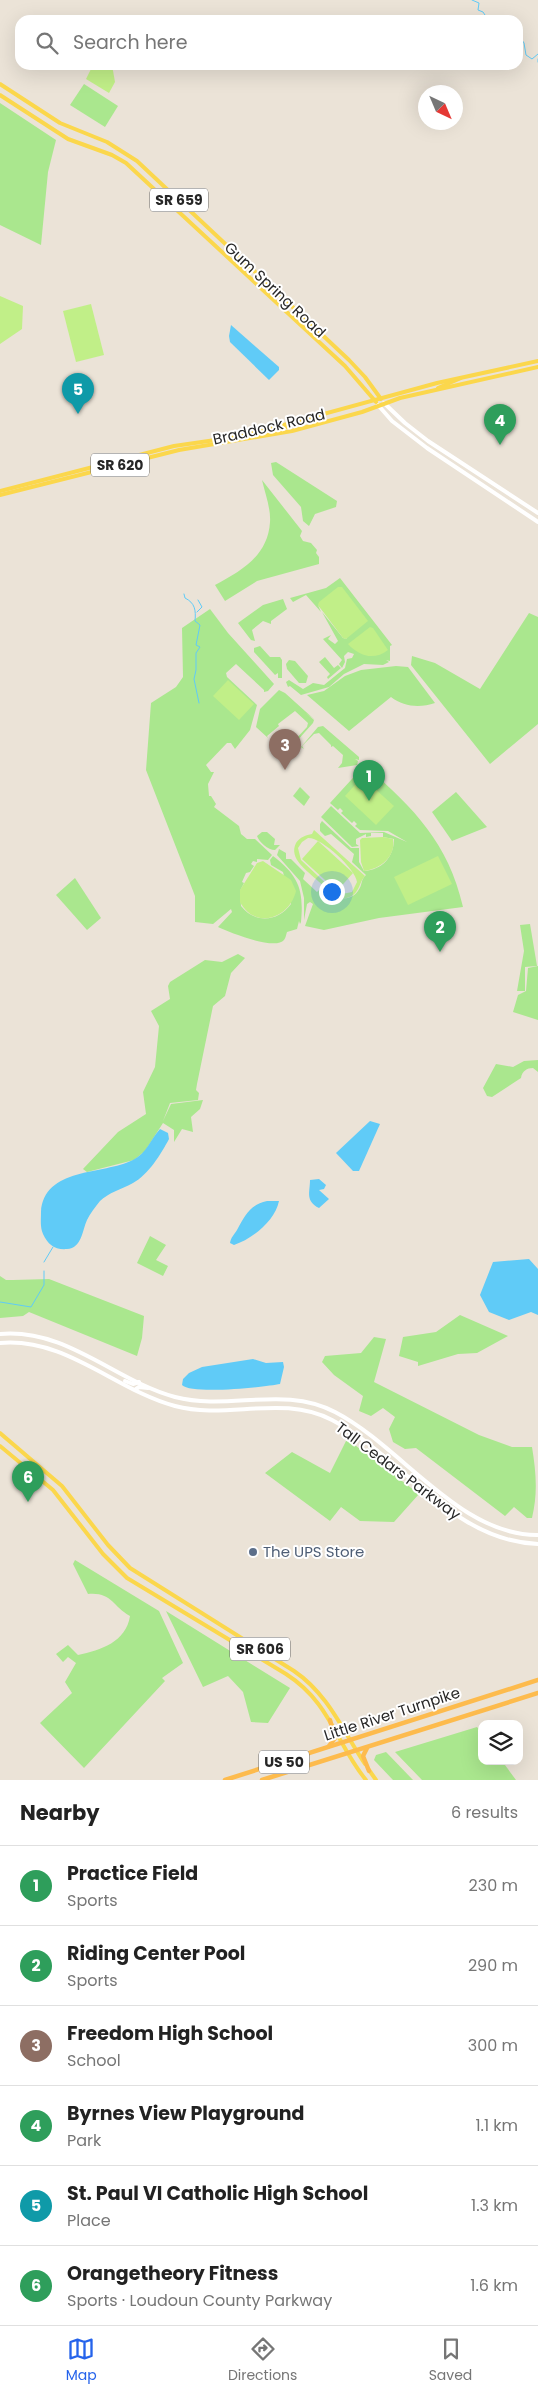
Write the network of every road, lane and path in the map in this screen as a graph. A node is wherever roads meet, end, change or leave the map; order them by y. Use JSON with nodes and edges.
{"nodes":[{"id":1,"x":0,"y":84,"type":"edge"},
{"id":2,"x":0,"y":95,"type":"edge"},
{"id":3,"x":538,"y":361,"type":"edge"},
{"id":4,"x":514,"y":365,"type":"junction"},
{"id":5,"x":538,"y":367,"type":"edge"},
{"id":6,"x":461,"y":377,"type":"junction"},
{"id":7,"x":489,"y":378,"type":"junction"},
{"id":8,"x":437,"y":390,"type":"junction"},
{"id":9,"x":380,"y":398,"type":"junction"},
{"id":10,"x":375,"y":400,"type":"junction"},
{"id":11,"x":384,"y":403,"type":"junction"},
{"id":12,"x":378,"y":405,"type":"junction"},
{"id":13,"x":298,"y":422,"type":"junction"},
{"id":14,"x":257,"y":438,"type":"junction"},
{"id":15,"x":0,"y":490,"type":"edge"},
{"id":16,"x":0,"y":496,"type":"edge"},
{"id":17,"x":538,"y":513,"type":"edge"},
{"id":18,"x":538,"y":522,"type":"edge"},
{"id":19,"x":0,"y":1334,"type":"edge"},
{"id":20,"x":0,"y":1343,"type":"edge"},
{"id":21,"x":116,"y":1379,"type":"junction"},
{"id":22,"x":140,"y":1382,"type":"junction"},
{"id":23,"x":136,"y":1389,"type":"junction"},
{"id":24,"x":162,"y":1392,"type":"junction"},
{"id":25,"x":0,"y":1433,"type":"edge"},
{"id":26,"x":1,"y":1447,"type":"edge"},
{"id":27,"x":538,"y":1535,"type":"edge"},
{"id":28,"x":538,"y":1544,"type":"edge"},
{"id":29,"x":538,"y":1680,"type":"edge"},
{"id":30,"x":538,"y":1693,"type":"edge"},
{"id":31,"x":330,"y":1720,"type":"junction"},
{"id":32,"x":350,"y":1740,"type":"junction"},
{"id":33,"x":342,"y":1743,"type":"junction"},
{"id":34,"x":375,"y":1744,"type":"junction"},
{"id":35,"x":319,"y":1750,"type":"junction"},
{"id":36,"x":356,"y":1750,"type":"junction"},
{"id":37,"x":348,"y":1753,"type":"junction"},
{"id":38,"x":370,"y":1771,"type":"junction"},
{"id":39,"x":225,"y":1780,"type":"edge"},
{"id":40,"x":262,"y":1780,"type":"edge"},
{"id":41,"x":366,"y":1780,"type":"edge"},
{"id":42,"x":376,"y":1780,"type":"edge"}],
"edges":[{"from":1,"to":9,"type":"main road","name":"Gum Spring Road","number":"SR 659"},
{"from":2,"to":10,"type":"main road","name":"Gum Spring Road","number":"SR 659"},
{"from":3,"to":4,"type":"main road","name":"Braddock Road"},
{"from":4,"to":6,"type":"main road","name":"Braddock Road"},
{"from":4,"to":7,"type":"main road"},
{"from":5,"to":7,"type":"main road","name":"Braddock Road","number":"SR 620"},
{"from":6,"to":8,"type":"main road"},
{"from":6,"to":9,"type":"main road","name":"Braddock Road"},
{"from":7,"to":8,"type":"main road","name":"Braddock Road","number":"SR 620"},
{"from":8,"to":11,"type":"main road","name":"Braddock Road","number":"SR 620"},
{"from":9,"to":10,"type":"main road","name":"Braddock Road"},
{"from":9,"to":11,"type":"main road","name":"Gum Spring Road","number":"SR 659"},
{"from":10,"to":12,"type":"main road","name":"Gum Spring Road","number":"SR 659"},
{"from":10,"to":13,"type":"main road","name":"Braddock Road","number":"SR 620"},
{"from":11,"to":12,"type":"main road","name":"Braddock Road","number":"SR 620"},
{"from":11,"to":17,"type":"main road","name":"Gum Spring Road","number":"SR 659"},
{"from":12,"to":14,"type":"main road","name":"Braddock Road","number":"SR 620"},
{"from":12,"to":18,"type":"main road","name":"Gum Spring Road","number":"SR 659"},
{"from":13,"to":14,"type":"main road"},
{"from":13,"to":15,"type":"main road","name":"Braddock Road","number":"SR 620"},
{"from":14,"to":16,"type":"main road","name":"Braddock Road","number":"SR 620"},
{"from":19,"to":22,"type":"main road","name":"Tall Cedars Parkway"},
{"from":20,"to":21,"type":"main road","name":"Tall Cedars Parkway"},
{"from":21,"to":22,"type":"main road"},
{"from":21,"to":23,"type":"main road","name":"Tall Cedars Parkway"},
{"from":22,"to":24,"type":"main road","name":"Tall Cedars Parkway"},
{"from":23,"to":24,"type":"main road"},
{"from":23,"to":28,"type":"main road","name":"Tall Cedars Parkway"},
{"from":24,"to":27,"type":"main road","name":"Tall Cedars Parkway"},
{"from":25,"to":26,"type":"main road"},
{"from":25,"to":32,"type":"main road","number":"SR 606"},
{"from":26,"to":31,"type":"main road","number":"SR 606"},
{"from":29,"to":32,"type":"highway","name":"Little River Turnpike","number":"US 50"},
{"from":30,"to":34,"type":"highway","name":"Little River Turnpike","number":"US 50"},
{"from":31,"to":33,"type":"main road","number":"SR 606"},
{"from":31,"to":35,"type":"highway"},
{"from":32,"to":33,"type":"highway","name":"Little River Turnpike","number":"US 50"},
{"from":32,"to":36,"type":"main road","number":"SR 606"},
{"from":33,"to":35,"type":"highway","name":"Little River Turnpike","number":"US 50"},
{"from":33,"to":37,"type":"main road","number":"SR 606"},
{"from":34,"to":36,"type":"highway","name":"Little River Turnpike","number":"US 50"},
{"from":34,"to":38,"type":"highway"},
{"from":35,"to":39,"type":"highway","name":"Little River Turnpike","number":"US 50"},
{"from":36,"to":37,"type":"highway","name":"Little River Turnpike","number":"US 50"},
{"from":36,"to":38,"type":"main road","number":"SR 606"},
{"from":37,"to":40,"type":"highway","name":"Little River Turnpike","number":"US 50"},
{"from":37,"to":41,"type":"main road","number":"SR 606"},
{"from":38,"to":42,"type":"main road","number":"SR 606"}]}
